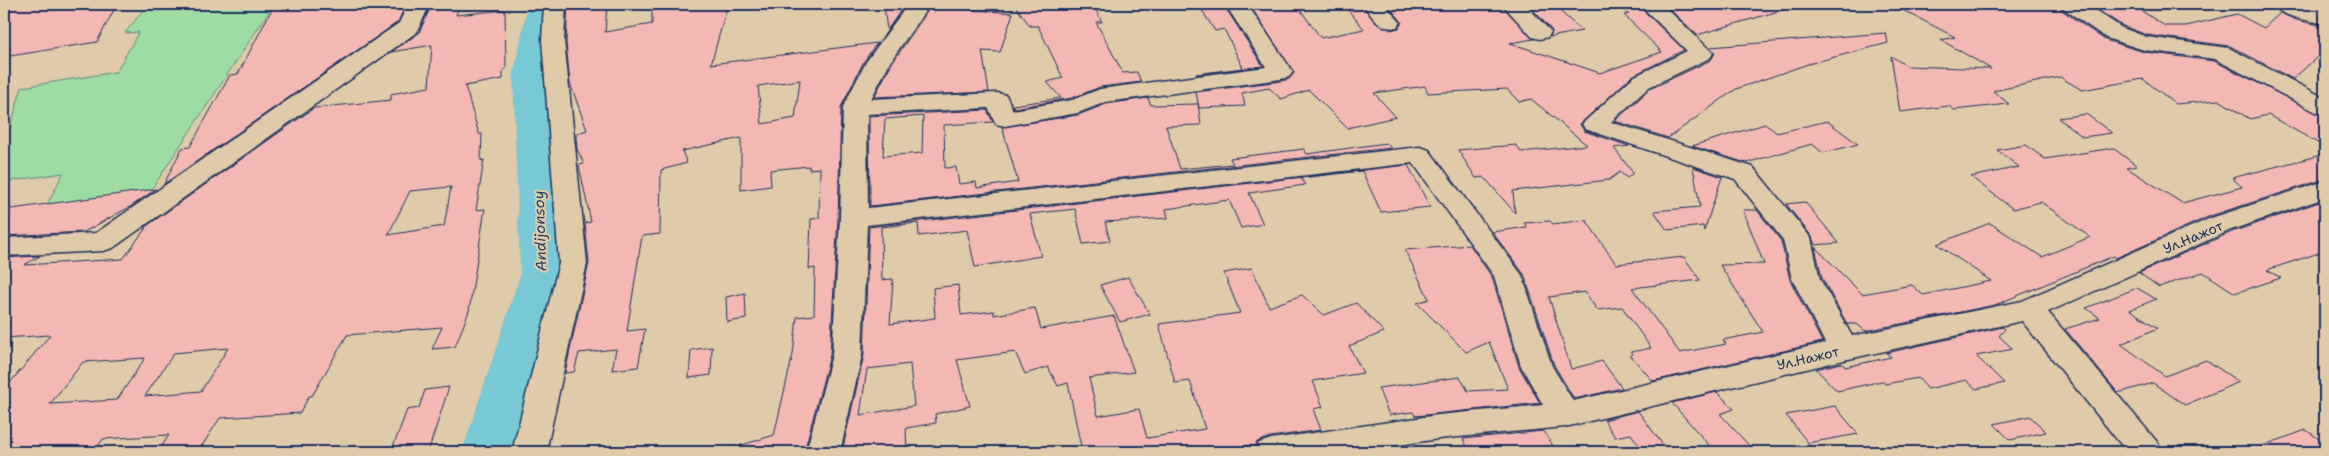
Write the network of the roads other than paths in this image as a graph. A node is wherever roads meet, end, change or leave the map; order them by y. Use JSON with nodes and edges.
{"nodes":[{"id":1,"x":419,"y":4,"type":"edge"},
{"id":2,"x":555,"y":4,"type":"edge"},
{"id":3,"x":919,"y":4,"type":"edge"},
{"id":4,"x":1236,"y":4,"type":"edge"},
{"id":5,"x":1374,"y":4,"type":"edge"},
{"id":6,"x":1513,"y":4,"type":"edge"},
{"id":7,"x":1650,"y":4,"type":"edge"},
{"id":8,"x":2072,"y":4,"type":"edge"},
{"id":9,"x":2283,"y":4,"type":"edge"},
{"id":10,"x":2325,"y":17,"type":"edge"},
{"id":11,"x":1389,"y":22,"type":"dead end"},
{"id":12,"x":1540,"y":32,"type":"dead end"},
{"id":13,"x":2325,"y":107,"type":"edge"},
{"id":14,"x":855,"y":108,"type":"junction"},
{"id":15,"x":2325,"y":189,"type":"edge"},
{"id":16,"x":854,"y":218,"type":"junction"},
{"id":17,"x":4,"y":248,"type":"edge"},
{"id":18,"x":2029,"y":309,"type":"junction"},
{"id":19,"x":1844,"y":349,"type":"junction"},
{"id":20,"x":1565,"y":415,"type":"junction"},
{"id":21,"x":529,"y":452,"type":"edge"},
{"id":22,"x":822,"y":452,"type":"edge"},
{"id":23,"x":1271,"y":452,"type":"edge"},
{"id":24,"x":2146,"y":452,"type":"edge"}],
"edges":[{"from":1,"to":17,"type":"street"},
{"from":2,"to":21,"type":"street"},
{"from":3,"to":14,"type":"street"},
{"from":4,"to":14,"type":"street"},
{"from":5,"to":11,"type":"street"},
{"from":6,"to":12,"type":"street"},
{"from":7,"to":19,"type":"street"},
{"from":8,"to":13,"type":"street"},
{"from":9,"to":10,"type":"street"},
{"from":14,"to":16,"type":"street"},
{"from":15,"to":18,"type":"street","name":"Ул.Нажот"},
{"from":16,"to":20,"type":"street"},
{"from":16,"to":22,"type":"street"},
{"from":18,"to":19,"type":"street","name":"Ул.Нажот"},
{"from":18,"to":24,"type":"street"},
{"from":19,"to":20,"type":"street","name":"Ул.Нажот"},
{"from":20,"to":23,"type":"street","name":"Ул.Нажот"}]}
